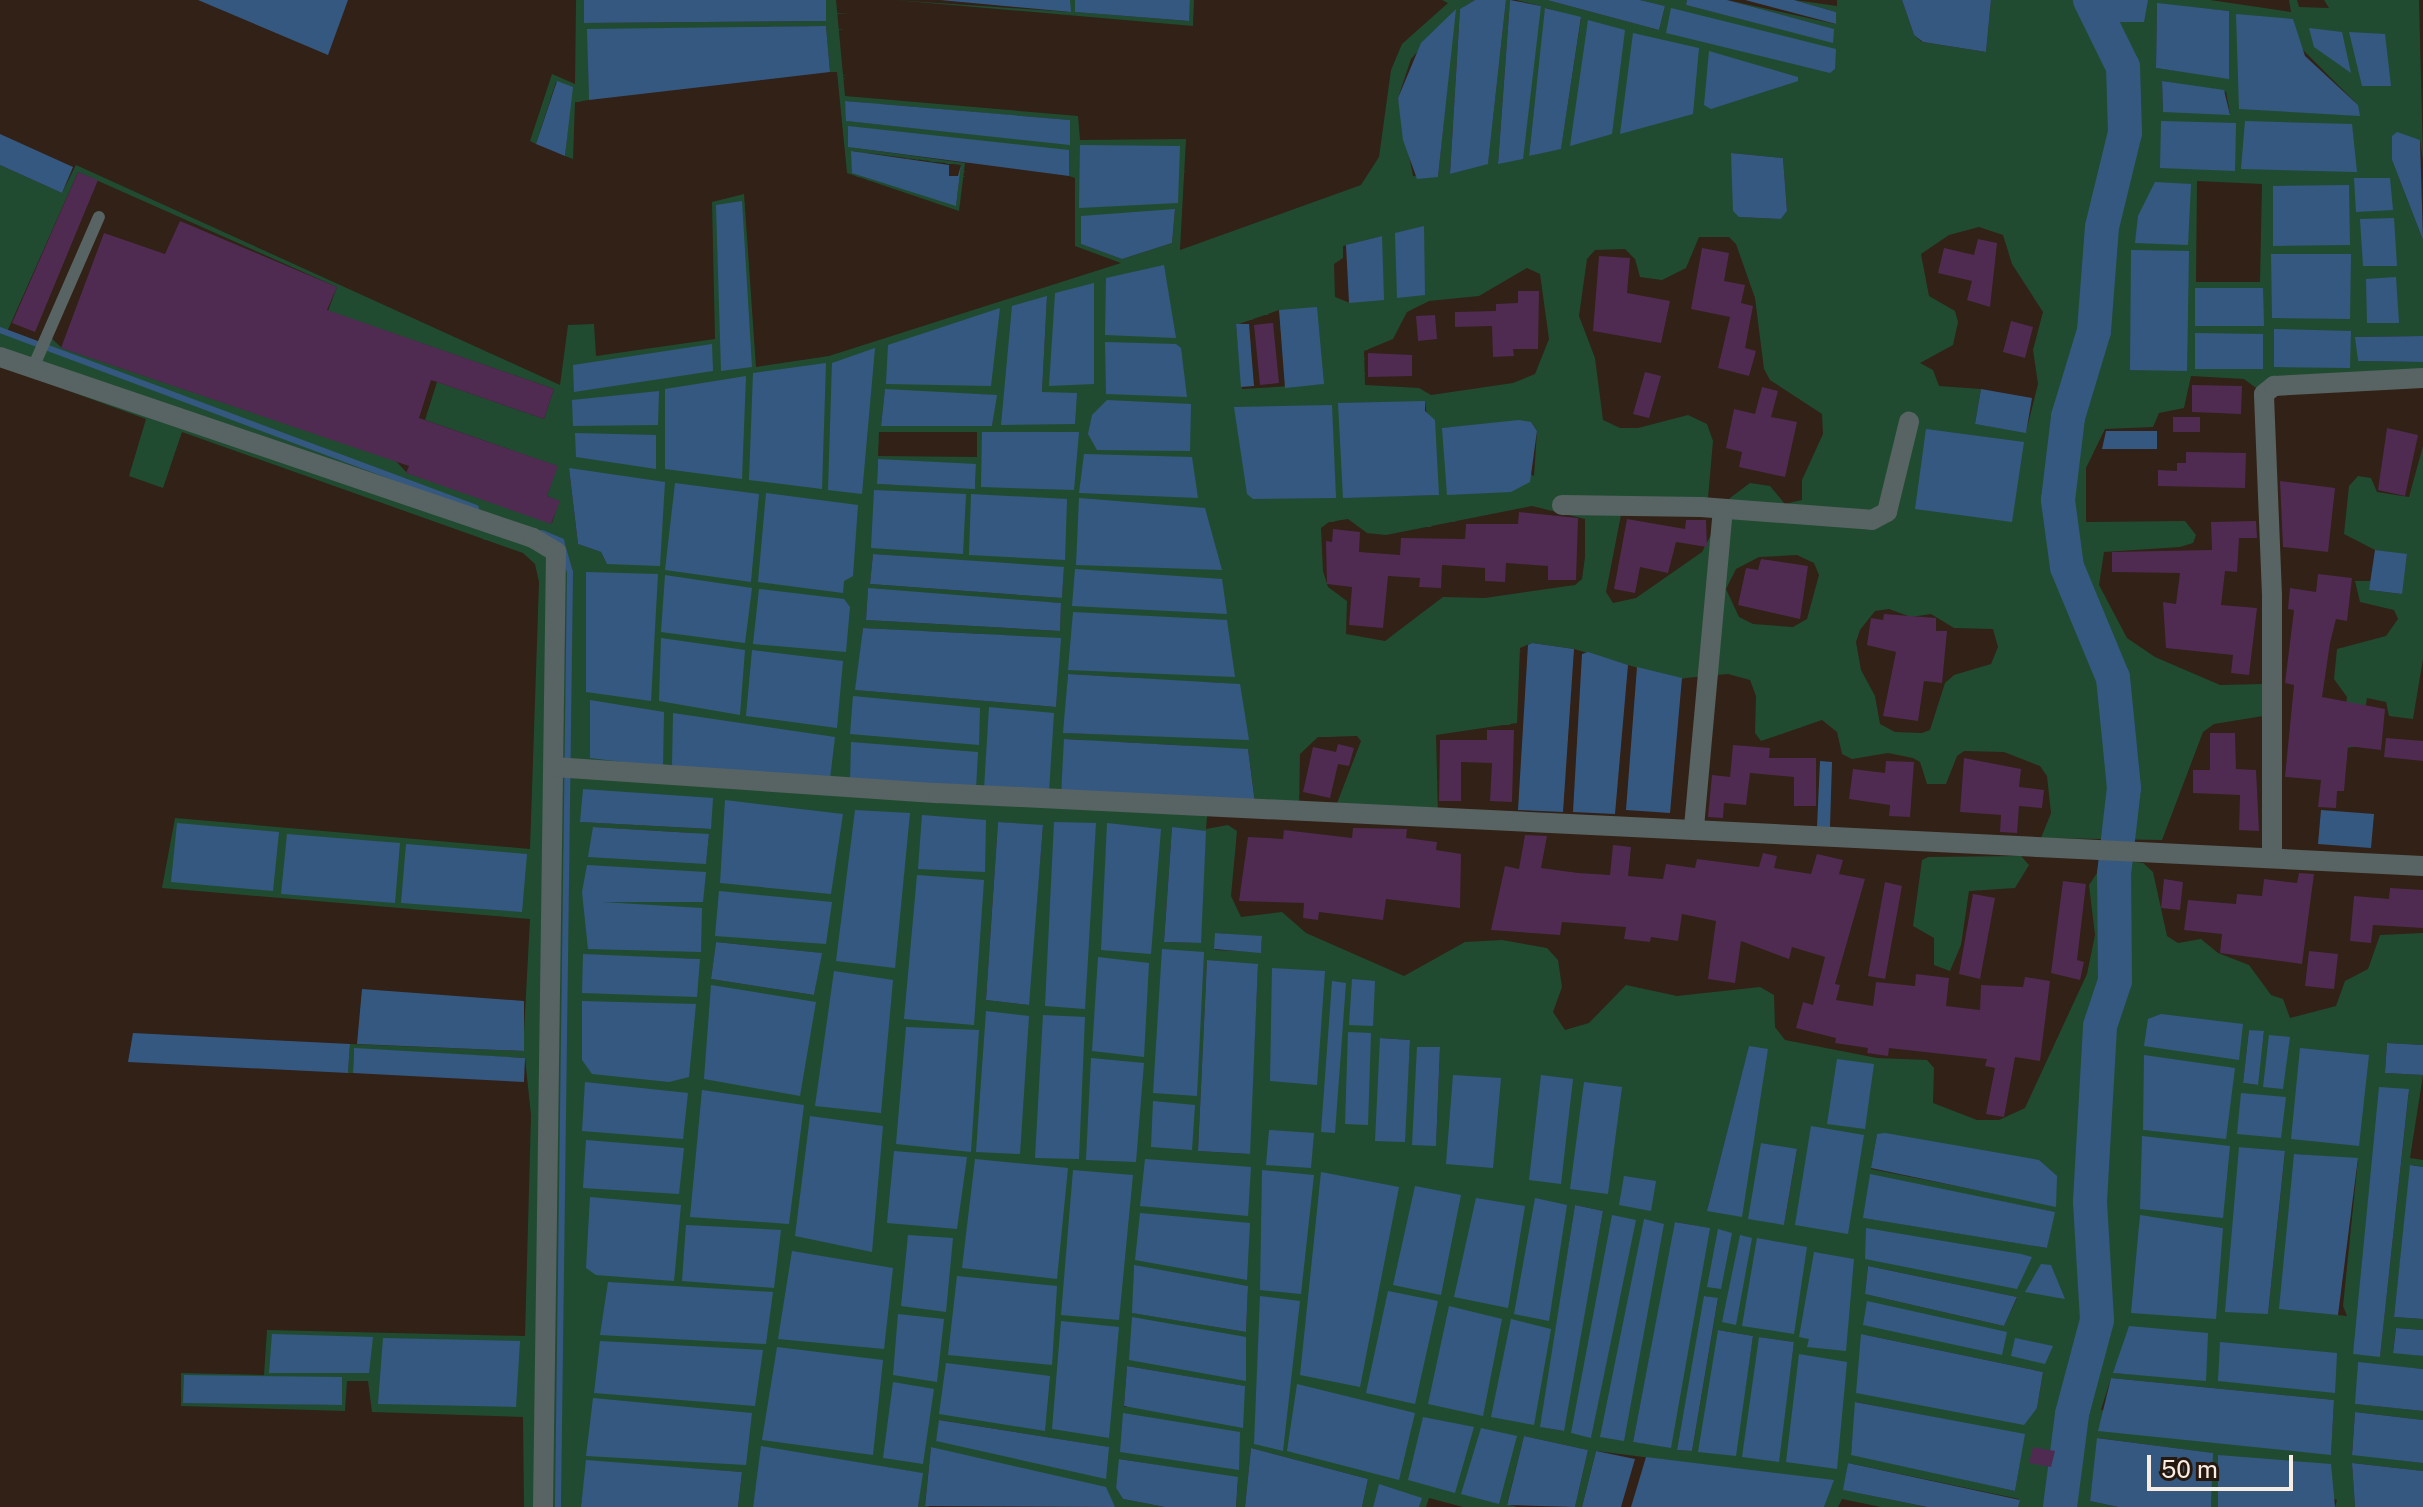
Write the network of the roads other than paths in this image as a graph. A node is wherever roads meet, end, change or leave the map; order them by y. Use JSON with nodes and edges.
{"nodes":[{"id":1,"x":99,"y":217,"type":"dead end"},
{"id":2,"x":0,"y":357,"type":"edge"},
{"id":3,"x":34,"y":364,"type":"junction"},
{"id":4,"x":2423,"y":378,"type":"edge"},
{"id":5,"x":1909,"y":422,"type":"dead end"},
{"id":6,"x":1562,"y":505,"type":"dead end"},
{"id":7,"x":1723,"y":511,"type":"junction"},
{"id":8,"x":565,"y":768,"type":"junction"},
{"id":9,"x":1694,"y":827,"type":"junction"},
{"id":10,"x":2272,"y":858,"type":"junction"},
{"id":11,"x":2423,"y":866,"type":"edge"},
{"id":12,"x":543,"y":1507,"type":"edge"}],
"edges":[{"from":1,"to":3,"type":"lane"},
{"from":2,"to":3,"type":"street"},
{"from":3,"to":8,"type":"street"},
{"from":4,"to":10,"type":"street"},
{"from":5,"to":7,"type":"street"},
{"from":6,"to":7,"type":"street"},
{"from":7,"to":9,"type":"street"},
{"from":8,"to":9,"type":"street"},
{"from":8,"to":12,"type":"street"},
{"from":9,"to":10,"type":"street"},
{"from":10,"to":11,"type":"street"}]}
